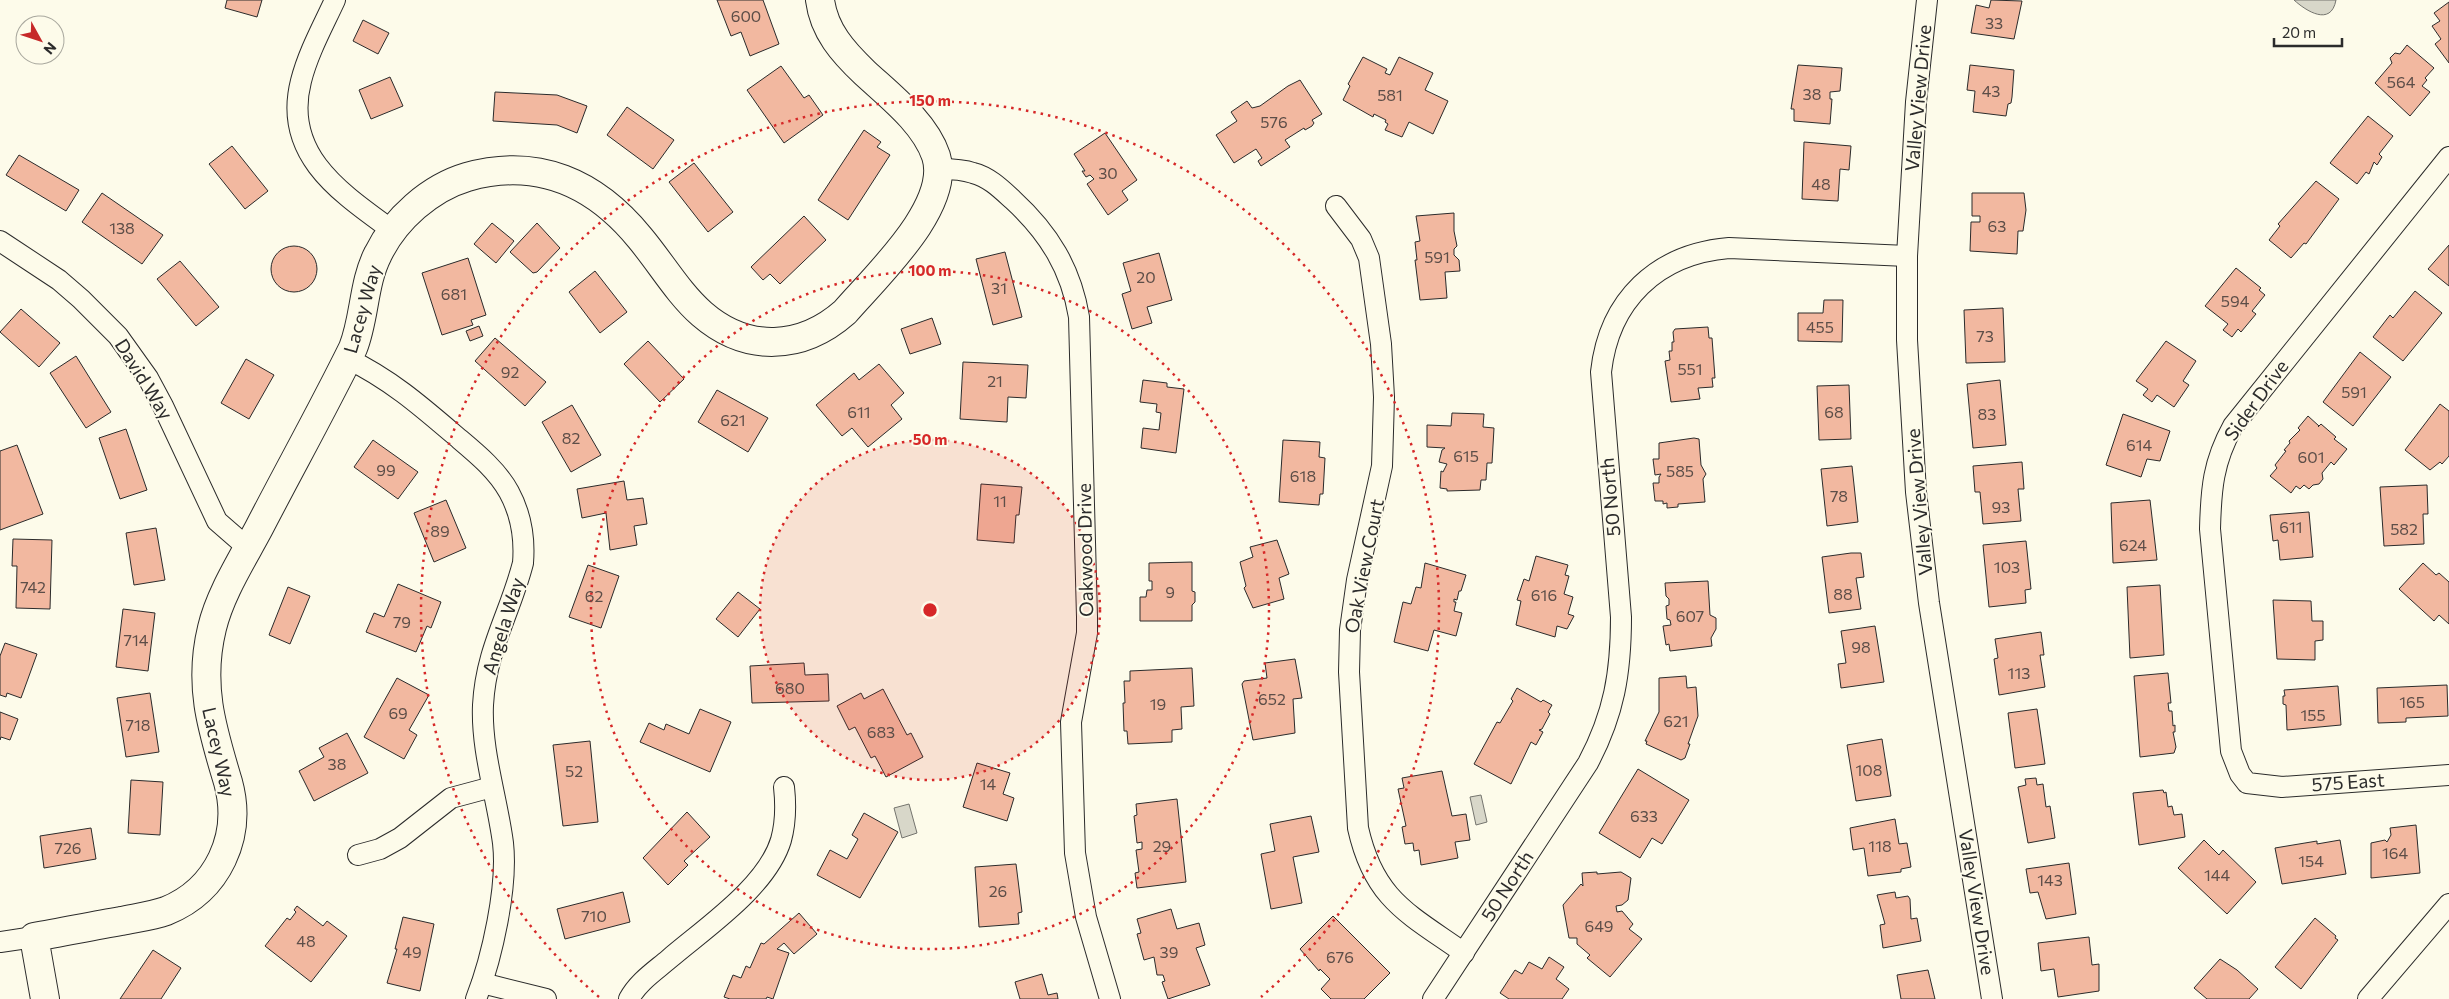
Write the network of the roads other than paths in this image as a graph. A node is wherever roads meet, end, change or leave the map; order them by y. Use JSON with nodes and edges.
{"nodes":[{"id":1,"x":335,"y":0,"type":"edge"},
{"id":2,"x":820,"y":0,"type":"edge"},
{"id":3,"x":1927,"y":0,"type":"edge"},
{"id":4,"x":2449,"y":157,"type":"edge"},
{"id":5,"x":939,"y":169,"type":"junction"},
{"id":6,"x":1336,"y":206,"type":"dead end"},
{"id":7,"x":393,"y":231,"type":"junction"},
{"id":8,"x":0,"y":242,"type":"edge"},
{"id":9,"x":1907,"y":256,"type":"junction"},
{"id":10,"x":348,"y":359,"type":"junction"},
{"id":11,"x":248,"y":548,"type":"junction"},
{"id":12,"x":2449,"y":775,"type":"edge"},
{"id":13,"x":2247,"y":784,"type":"joint"},
{"id":14,"x":492,"y":787,"type":"junction"},
{"id":15,"x":784,"y":787,"type":"dead end"},
{"id":16,"x":358,"y":855,"type":"dead end"},
{"id":17,"x":2449,"y":904,"type":"edge"},
{"id":18,"x":34,"y":937,"type":"junction"},
{"id":19,"x":0,"y":942,"type":"edge"},
{"id":20,"x":1464,"y":953,"type":"junction"},
{"id":21,"x":479,"y":991,"type":"edge"},
{"id":22,"x":45,"y":999,"type":"edge"},
{"id":23,"x":546,"y":999,"type":"edge"},
{"id":24,"x":629,"y":999,"type":"edge"},
{"id":25,"x":1110,"y":999,"type":"edge"},
{"id":26,"x":1433,"y":999,"type":"edge"},
{"id":27,"x":1992,"y":999,"type":"edge"},
{"id":28,"x":2368,"y":999,"type":"edge"}],
"edges":[{"from":1,"to":7,"type":"street"},
{"from":2,"to":5,"type":"street","name":"Lacey Way"},
{"from":3,"to":9,"type":"street","name":"Valley View Drive"},
{"from":4,"to":13,"type":"street","name":"Sider Drive"},
{"from":5,"to":7,"type":"street","name":"Lacey Way"},
{"from":5,"to":25,"type":"street","name":"Oakwood Drive"},
{"from":6,"to":20,"type":"street","name":"Oak View Court"},
{"from":7,"to":10,"type":"street","name":"Lacey Way"},
{"from":8,"to":11,"type":"street","name":"David Way"},
{"from":9,"to":20,"type":"street","name":"50 North"},
{"from":9,"to":27,"type":"street","name":"Valley View Drive"},
{"from":10,"to":11,"type":"street","name":"Lacey Way"},
{"from":10,"to":14,"type":"street","name":"Angela Way"},
{"from":11,"to":18,"type":"street","name":"Lacey Way"},
{"from":12,"to":13,"type":"street","name":"575 East"},
{"from":14,"to":16,"type":"street"},
{"from":14,"to":21,"type":"street","name":"Angela Way"},
{"from":15,"to":24,"type":"street"},
{"from":17,"to":28,"type":"street"},
{"from":18,"to":19,"type":"street","name":"Lacey Way"},
{"from":18,"to":22,"type":"street"},
{"from":20,"to":26,"type":"street"},
{"from":21,"to":23,"type":"street"}]}
